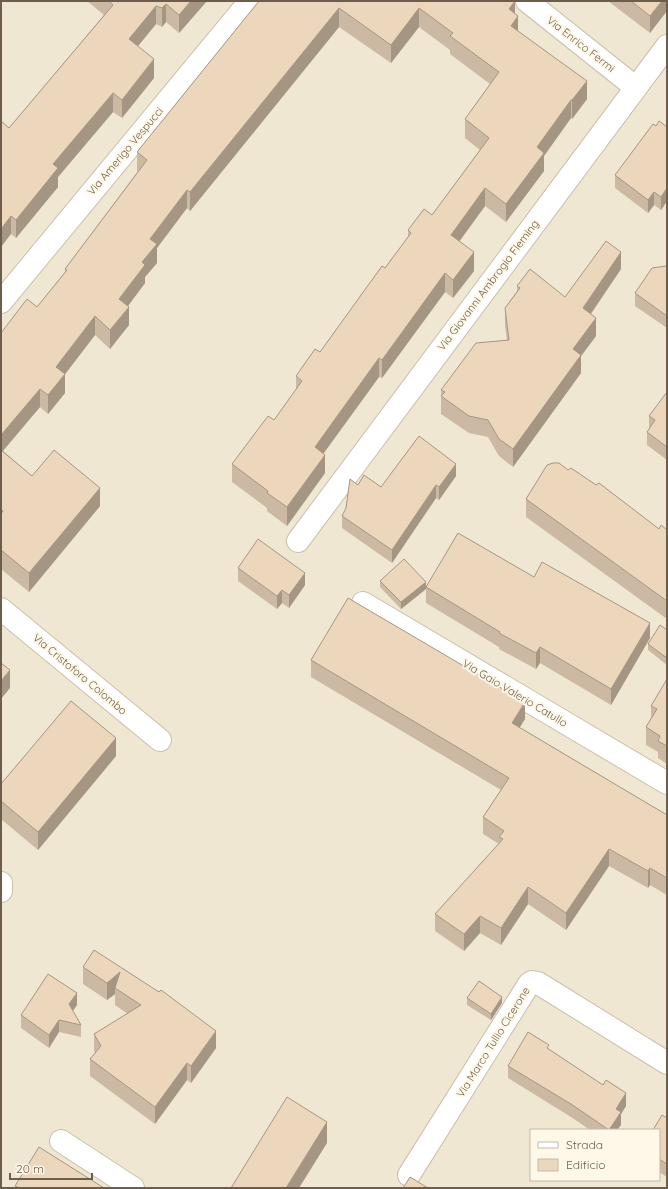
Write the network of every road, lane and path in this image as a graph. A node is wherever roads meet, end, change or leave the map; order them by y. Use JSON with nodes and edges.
{"nodes":[{"id":1,"x":250,"y":1,"type":"edge"},
{"id":2,"x":527,"y":1,"type":"edge"},
{"id":3,"x":667,"y":46,"type":"edge"},
{"id":4,"x":635,"y":88,"type":"junction"},
{"id":5,"x":1,"y":302,"type":"edge"},
{"id":6,"x":304,"y":533,"type":"dead end"},
{"id":7,"x":363,"y":603,"type":"dead end"},
{"id":8,"x":1,"y":609,"type":"edge"},
{"id":9,"x":160,"y":740,"type":"dead end"},
{"id":10,"x":667,"y":783,"type":"edge"},
{"id":11,"x":1,"y":883,"type":"edge"},
{"id":12,"x":1,"y":891,"type":"edge"},
{"id":13,"x":667,"y":1063,"type":"edge"},
{"id":14,"x":61,"y":1141,"type":"dead end"},
{"id":15,"x":409,"y":1175,"type":"dead end"},
{"id":16,"x":133,"y":1188,"type":"edge"}],
"edges":[{"from":1,"to":5,"type":"street","name":"Via Amerigo Vespucci"},
{"from":2,"to":4,"type":"street","name":"Via Enrico Fermi"},
{"from":3,"to":4,"type":"street","name":"Via Giovanni Ambrogio Fleming"},
{"from":4,"to":6,"type":"street","name":"Via Giovanni Ambrogio Fleming"},
{"from":7,"to":10,"type":"street","name":"Via Gaio Valerio Catullo"},
{"from":8,"to":9,"type":"street","name":"Via Cristoforo Colombo"},
{"from":11,"to":12,"type":"street"},
{"from":13,"to":15,"type":"street","name":"Via Marco Tullio Cicerone"},
{"from":14,"to":16,"type":"street"}]}
